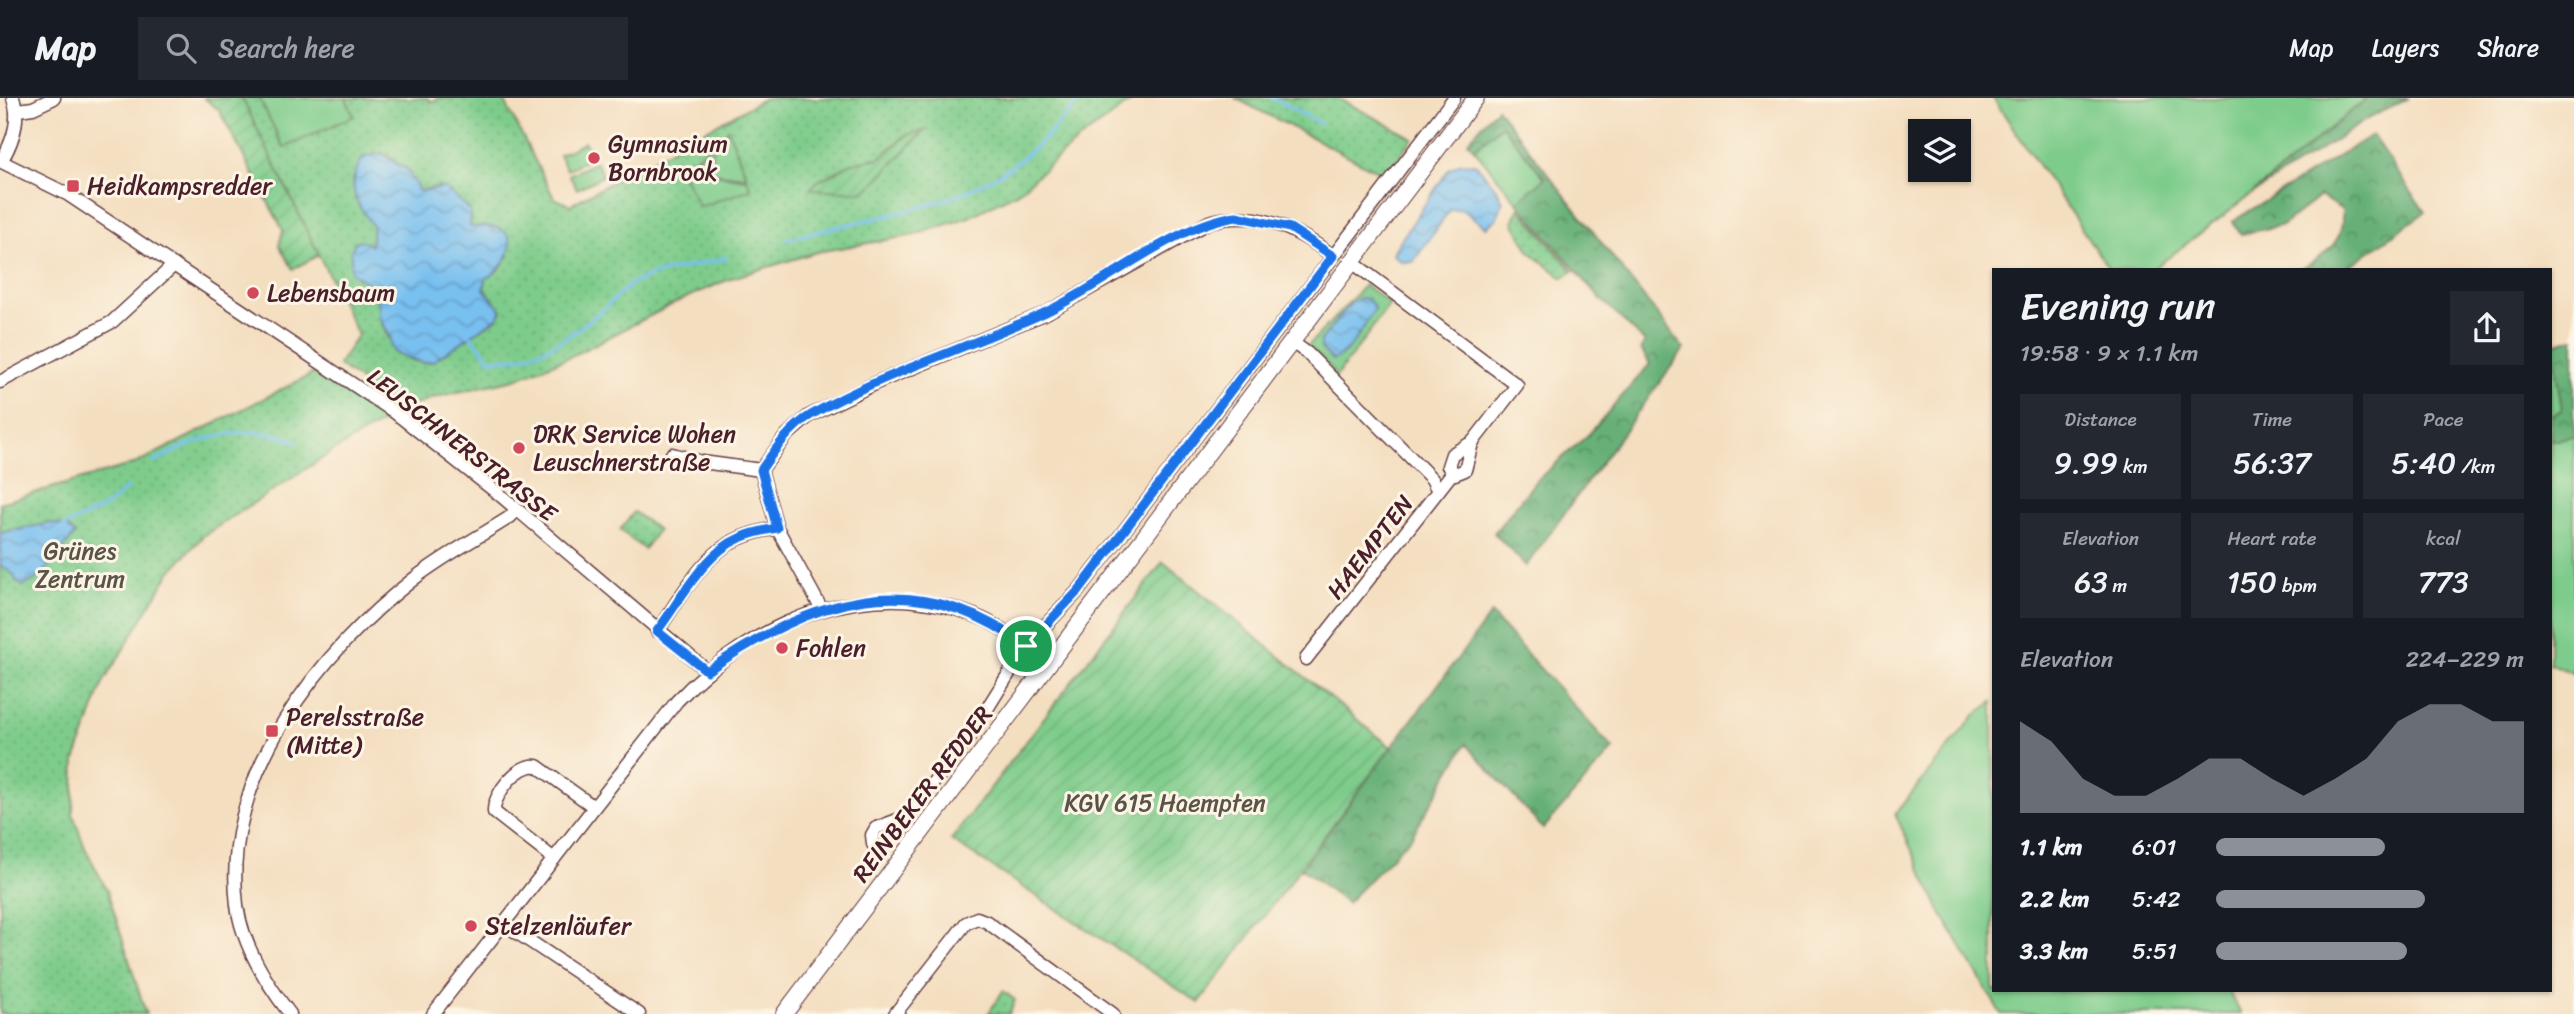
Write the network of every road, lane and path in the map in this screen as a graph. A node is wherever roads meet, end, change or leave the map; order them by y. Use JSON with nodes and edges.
{"nodes":[{"id":1,"x":54,"y":98,"type":"edge"},
{"id":2,"x":1454,"y":98,"type":"edge"},
{"id":3,"x":1476,"y":98,"type":"edge"},
{"id":4,"x":16,"y":104,"type":"edge"},
{"id":5,"x":1,"y":161,"type":"edge"},
{"id":6,"x":1333,"y":256,"type":"junction"},
{"id":7,"x":1352,"y":262,"type":"junction"},
{"id":8,"x":174,"y":265,"type":"junction"},
{"id":9,"x":1292,"y":342,"type":"junction"},
{"id":10,"x":0,"y":382,"type":"edge"},
{"id":11,"x":672,"y":454,"type":"dead end"},
{"id":12,"x":761,"y":470,"type":"junction"},
{"id":13,"x":1438,"y":491,"type":"junction"},
{"id":14,"x":516,"y":510,"type":"junction"},
{"id":15,"x":777,"y":528,"type":"junction"},
{"id":16,"x":821,"y":608,"type":"junction"},
{"id":17,"x":657,"y":631,"type":"junction"},
{"id":18,"x":1026,"y":646,"type":"junction"},
{"id":19,"x":1306,"y":659,"type":"dead end"},
{"id":20,"x":1050,"y":663,"type":"junction"},
{"id":21,"x":707,"y":671,"type":"junction"},
{"id":22,"x":594,"y":807,"type":"junction"},
{"id":23,"x":908,"y":816,"type":"dead end"},
{"id":24,"x":554,"y":859,"type":"junction"},
{"id":25,"x":504,"y":924,"type":"junction"},
{"id":26,"x":290,"y":1014,"type":"edge"},
{"id":27,"x":433,"y":1014,"type":"edge"},
{"id":28,"x":639,"y":1014,"type":"edge"},
{"id":29,"x":784,"y":1014,"type":"edge"},
{"id":30,"x":895,"y":1014,"type":"edge"},
{"id":31,"x":1113,"y":1014,"type":"edge"}],
"edges":[{"from":1,"to":4,"type":"street"},
{"from":2,"to":6,"type":"street","name":"REINBEKER REDDER"},
{"from":3,"to":7,"type":"main road","name":"REINBEKER REDDER"},
{"from":4,"to":5,"type":"street"},
{"from":5,"to":8,"type":"street","name":"LEUSCHNERSTRASSE"},
{"from":6,"to":12,"type":"street"},
{"from":6,"to":18,"type":"street","name":"REINBEKER REDDER"},
{"from":7,"to":9,"type":"main road","name":"REINBEKER REDDER"},
{"from":7,"to":13,"type":"street"},
{"from":8,"to":10,"type":"street"},
{"from":8,"to":14,"type":"street","name":"LEUSCHNERSTRASSE"},
{"from":9,"to":13,"type":"street","name":"HAEMPTEN"},
{"from":9,"to":20,"type":"main road","name":"REINBEKER REDDER"},
{"from":11,"to":12,"type":"street"},
{"from":12,"to":15,"type":"street"},
{"from":13,"to":19,"type":"street","name":"HAEMPTEN"},
{"from":14,"to":17,"type":"street","name":"LEUSCHNERSTRASSE"},
{"from":14,"to":26,"type":"street"},
{"from":15,"to":16,"type":"street"},
{"from":15,"to":17,"type":"street"},
{"from":16,"to":18,"type":"street"},
{"from":16,"to":21,"type":"street"},
{"from":17,"to":21,"type":"street","name":"LEUSCHNERSTRASSE"},
{"from":18,"to":20,"type":"street"},
{"from":18,"to":23,"type":"street","name":"REINBEKER REDDER"},
{"from":20,"to":29,"type":"main road","name":"REINBEKER REDDER"},
{"from":21,"to":22,"type":"street"},
{"from":22,"to":24,"type":"street"},
{"from":22,"to":24,"type":"street"},
{"from":24,"to":25,"type":"street"},
{"from":25,"to":27,"type":"street"},
{"from":25,"to":28,"type":"street"},
{"from":30,"to":31,"type":"street"}]}
